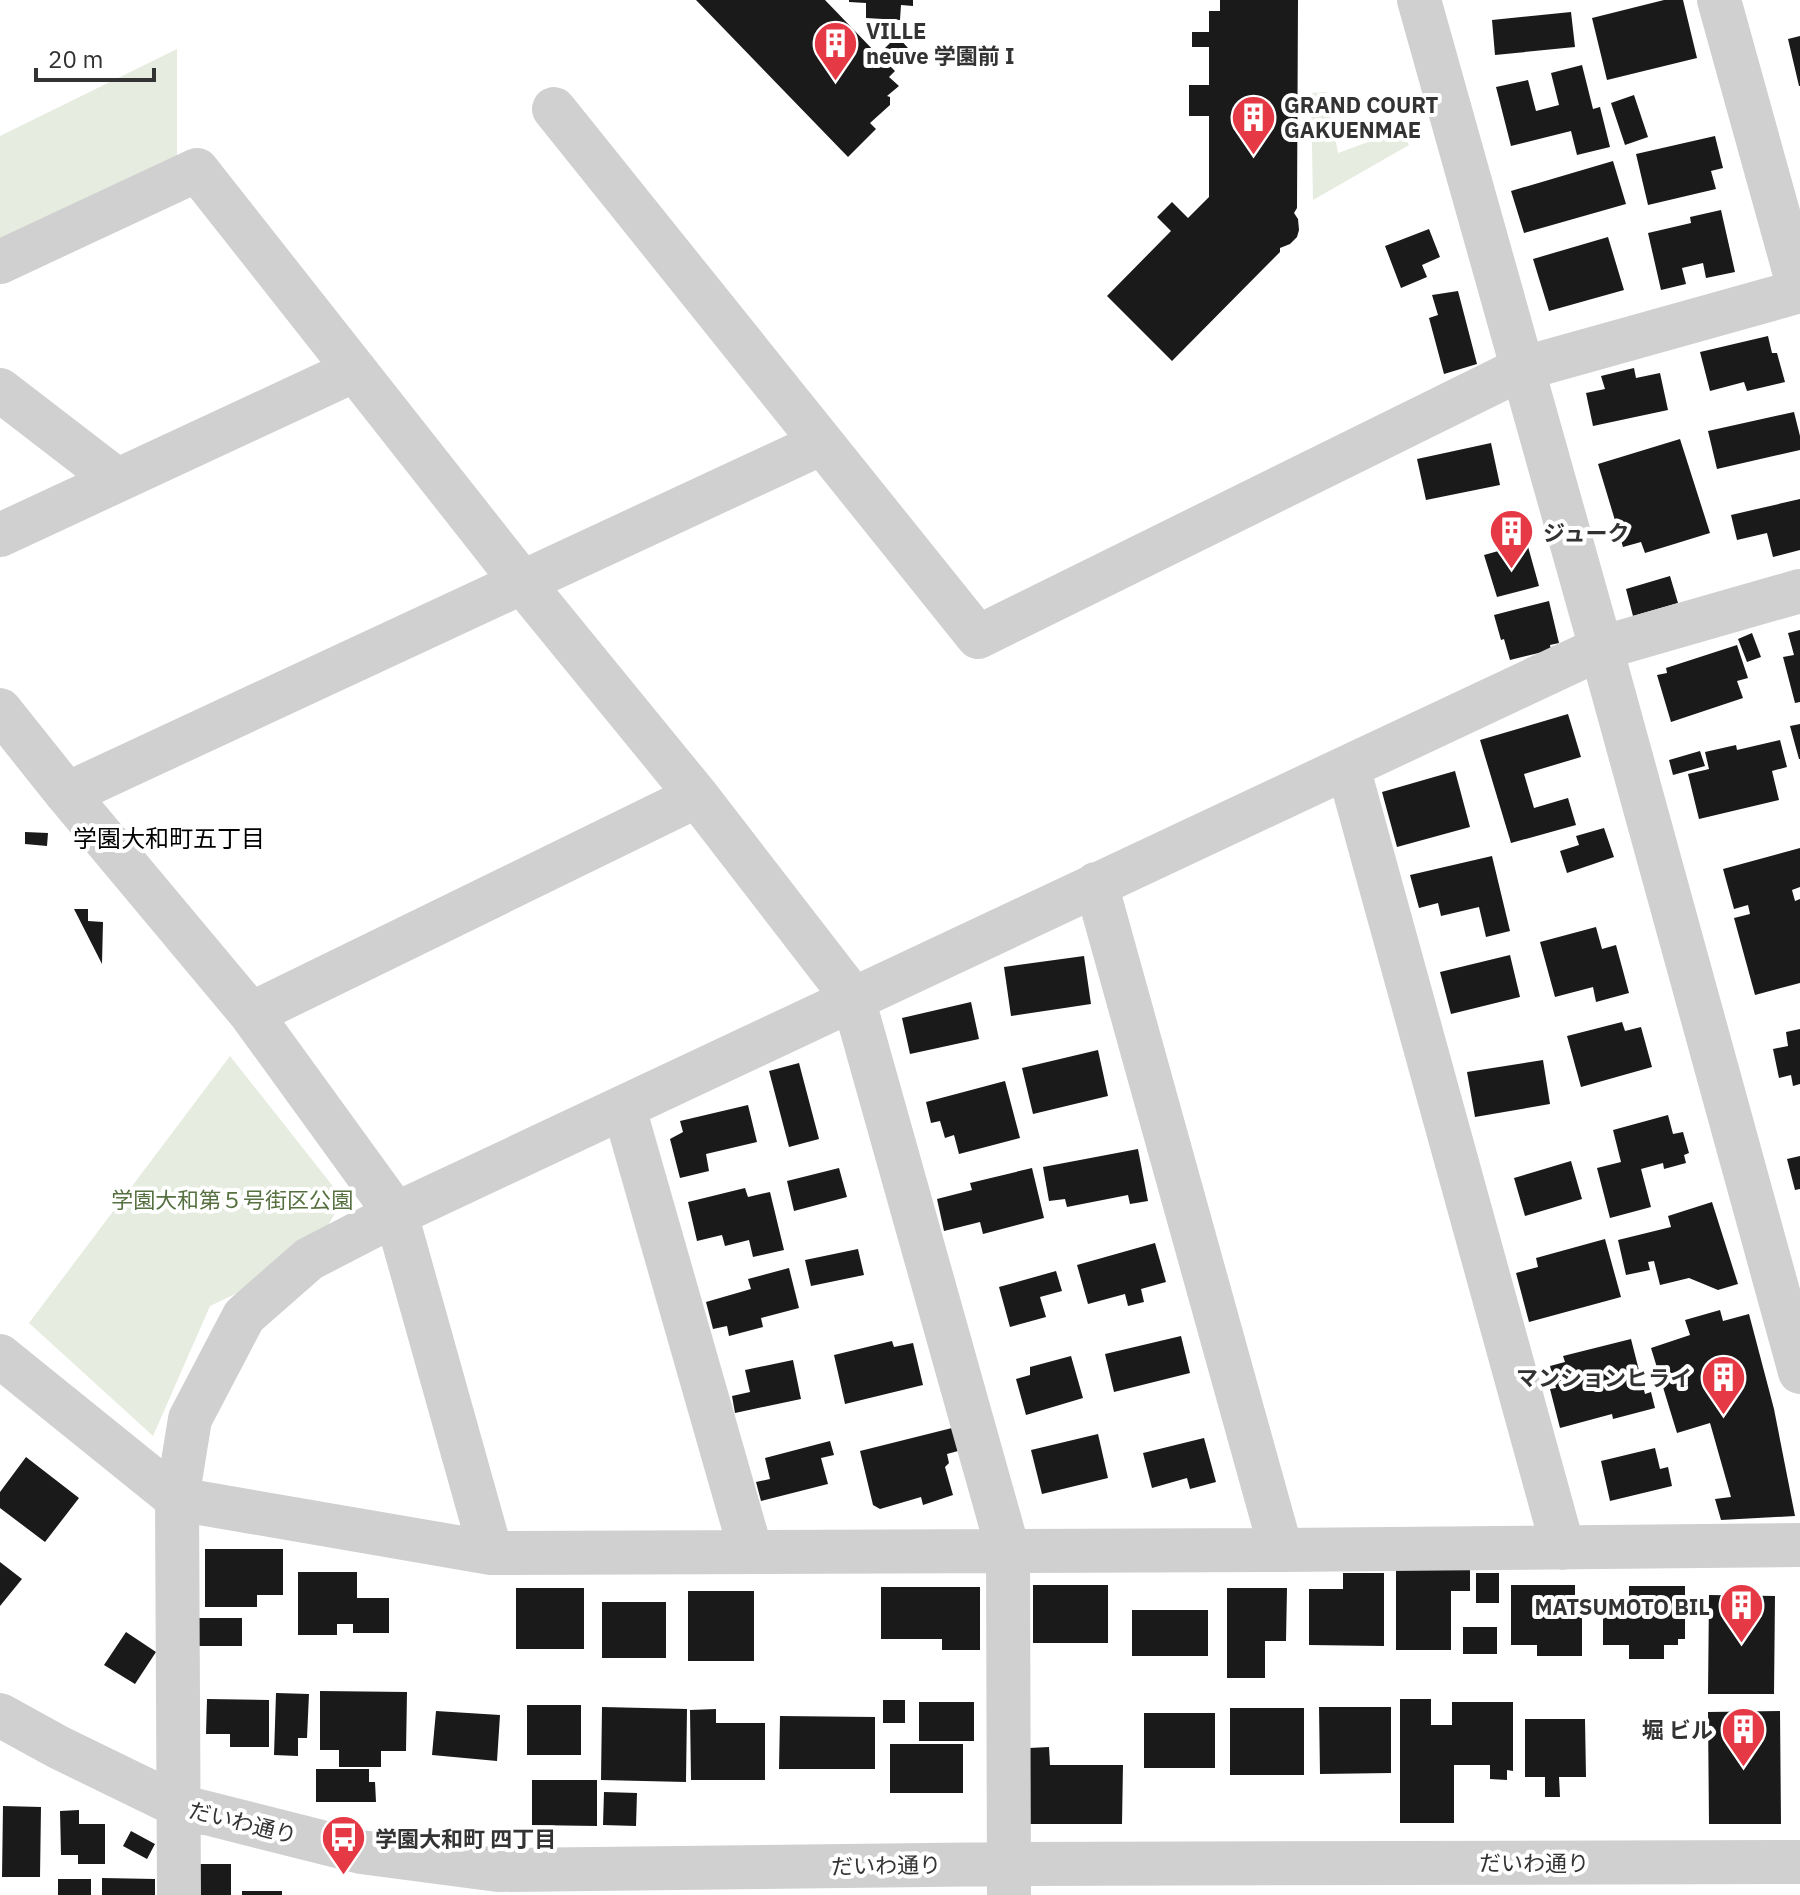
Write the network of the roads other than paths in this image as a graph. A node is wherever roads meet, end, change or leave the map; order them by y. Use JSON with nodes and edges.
{"nodes":[{"id":1,"x":1419,"y":0,"type":"edge"},
{"id":2,"x":1719,"y":0,"type":"edge"},
{"id":3,"x":554,"y":109,"type":"dead end"},
{"id":4,"x":0,"y":262,"type":"edge"},
{"id":5,"x":1800,"y":291,"type":"edge"},
{"id":6,"x":1521,"y":369,"type":"junction"},
{"id":7,"x":355,"y":370,"type":"junction"},
{"id":8,"x":0,"y":390,"type":"edge"},
{"id":9,"x":822,"y":443,"type":"junction"},
{"id":10,"x":117,"y":480,"type":"junction"},
{"id":11,"x":0,"y":535,"type":"edge"},
{"id":12,"x":522,"y":582,"type":"junction"},
{"id":13,"x":1800,"y":591,"type":"edge"},
{"id":14,"x":1601,"y":648,"type":"junction"},
{"id":15,"x":0,"y":710,"type":"edge"},
{"id":16,"x":1348,"y":767,"type":"junction"},
{"id":17,"x":67,"y":794,"type":"junction"},
{"id":18,"x":697,"y":796,"type":"junction"},
{"id":19,"x":1096,"y":884,"type":"junction"},
{"id":20,"x":853,"y":998,"type":"junction"},
{"id":21,"x":251,"y":1014,"type":"junction"},
{"id":22,"x":624,"y":1108,"type":"junction"},
{"id":23,"x":396,"y":1214,"type":"junction"},
{"id":24,"x":0,"y":1356,"type":"edge"},
{"id":25,"x":1800,"y":1372,"type":"edge"},
{"id":26,"x":177,"y":1499,"type":"junction"},
{"id":27,"x":1800,"y":1545,"type":"edge"},
{"id":28,"x":1563,"y":1548,"type":"junction"},
{"id":29,"x":1008,"y":1550,"type":"junction"},
{"id":30,"x":1281,"y":1550,"type":"junction"},
{"id":31,"x":751,"y":1552,"type":"junction"},
{"id":32,"x":491,"y":1553,"type":"junction"},
{"id":33,"x":0,"y":1715,"type":"edge"},
{"id":34,"x":179,"y":1806,"type":"junction"},
{"id":35,"x":1800,"y":1862,"type":"edge"},
{"id":36,"x":1009,"y":1879,"type":"edge"},
{"id":37,"x":1542,"y":1879,"type":"edge"},
{"id":38,"x":179,"y":1895,"type":"edge"}],
"edges":[{"from":1,"to":6,"type":"street"},
{"from":2,"to":5,"type":"street"},
{"from":3,"to":9,"type":"street"},
{"from":4,"to":7,"type":"street"},
{"from":5,"to":6,"type":"street"},
{"from":6,"to":9,"type":"street"},
{"from":6,"to":14,"type":"street"},
{"from":7,"to":10,"type":"street"},
{"from":7,"to":12,"type":"street"},
{"from":8,"to":10,"type":"street"},
{"from":9,"to":12,"type":"street"},
{"from":10,"to":11,"type":"street"},
{"from":12,"to":17,"type":"street"},
{"from":12,"to":18,"type":"street"},
{"from":13,"to":14,"type":"street"},
{"from":14,"to":16,"type":"street"},
{"from":14,"to":25,"type":"street"},
{"from":15,"to":17,"type":"street"},
{"from":16,"to":19,"type":"street"},
{"from":16,"to":28,"type":"street"},
{"from":17,"to":21,"type":"street"},
{"from":18,"to":20,"type":"street"},
{"from":18,"to":21,"type":"street"},
{"from":19,"to":20,"type":"street"},
{"from":19,"to":30,"type":"street"},
{"from":20,"to":22,"type":"street"},
{"from":20,"to":29,"type":"street"},
{"from":21,"to":23,"type":"street"},
{"from":22,"to":23,"type":"street"},
{"from":22,"to":31,"type":"street"},
{"from":23,"to":26,"type":"street"},
{"from":23,"to":32,"type":"street"},
{"from":24,"to":26,"type":"street"},
{"from":26,"to":32,"type":"street"},
{"from":26,"to":34,"type":"street"},
{"from":27,"to":28,"type":"street"},
{"from":28,"to":30,"type":"street"},
{"from":29,"to":30,"type":"street"},
{"from":29,"to":31,"type":"street"},
{"from":29,"to":36,"type":"street"},
{"from":31,"to":32,"type":"street"},
{"from":33,"to":34,"type":"street","name":"だいわ通り"},
{"from":34,"to":36,"type":"street","name":"だいわ通り"},
{"from":34,"to":38,"type":"street"},
{"from":35,"to":37,"type":"street","name":"だいわ通り"},
{"from":36,"to":37,"type":"street","name":"だいわ通り"}]}
